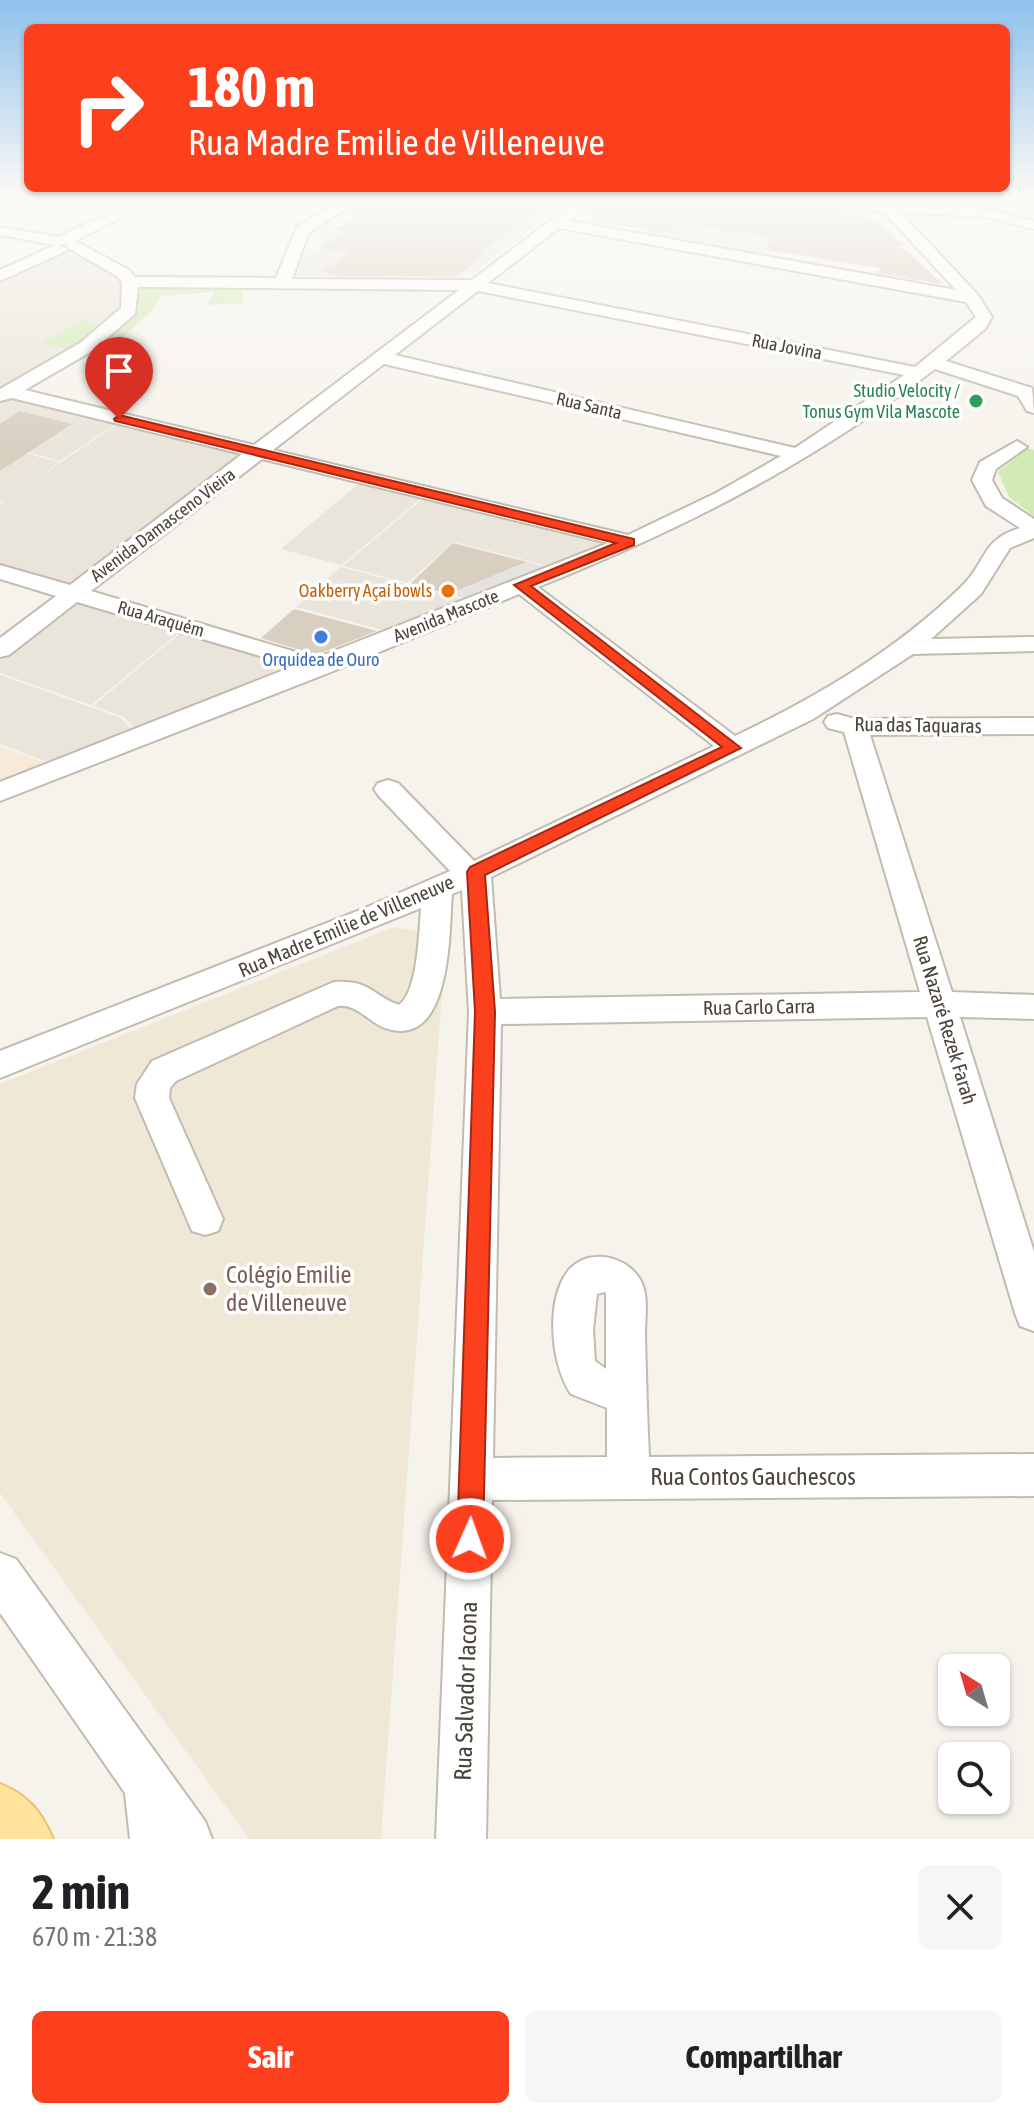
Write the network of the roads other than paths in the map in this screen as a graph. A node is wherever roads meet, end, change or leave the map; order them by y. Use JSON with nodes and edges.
{"nodes":[{"id":1,"x":283,"y":281,"type":"edge"},
{"id":2,"x":480,"y":281,"type":"edge"},
{"id":3,"x":877,"y":281,"type":"edge"},
{"id":4,"x":957,"y":281,"type":"edge"},
{"id":5,"x":130,"y":282,"type":"joint"},
{"id":6,"x":282,"y":284,"type":"junction"},
{"id":7,"x":474,"y":285,"type":"junction"},
{"id":8,"x":972,"y":298,"type":"junction"},
{"id":9,"x":379,"y":357,"type":"junction"},
{"id":10,"x":927,"y":368,"type":"junction"},
{"id":11,"x":4,"y":395,"type":"edge"},
{"id":12,"x":1031,"y":397,"type":"edge"},
{"id":13,"x":1017,"y":447,"type":"dead end"},
{"id":14,"x":258,"y":452,"type":"junction"},
{"id":15,"x":800,"y":455,"type":"junction"},
{"id":16,"x":1034,"y":529,"type":"edge"},
{"id":17,"x":630,"y":542,"type":"junction"},
{"id":18,"x":0,"y":572,"type":"edge"},
{"id":19,"x":521,"y":585,"type":"junction"},
{"id":20,"x":73,"y":593,"type":"junction"},
{"id":21,"x":1034,"y":644,"type":"edge"},
{"id":22,"x":908,"y":647,"type":"junction"},
{"id":23,"x":0,"y":650,"type":"edge"},
{"id":24,"x":322,"y":667,"type":"junction"},
{"id":25,"x":804,"y":713,"type":"junction"},
{"id":26,"x":1034,"y":726,"type":"edge"},
{"id":27,"x":855,"y":727,"type":"junction"},
{"id":28,"x":733,"y":748,"type":"junction"},
{"id":29,"x":388,"y":789,"type":"dead end"},
{"id":30,"x":0,"y":792,"type":"edge"},
{"id":31,"x":473,"y":873,"type":"junction"},
{"id":32,"x":438,"y":889,"type":"junction"},
{"id":33,"x":940,"y":1004,"type":"junction"},
{"id":34,"x":1034,"y":1007,"type":"edge"},
{"id":35,"x":485,"y":1012,"type":"junction"},
{"id":36,"x":0,"y":1065,"type":"edge"},
{"id":37,"x":205,"y":1219,"type":"dead end"},
{"id":38,"x":1034,"y":1313,"type":"edge"},
{"id":39,"x":627,"y":1390,"type":"dead end"},
{"id":40,"x":1034,"y":1475,"type":"edge"},
{"id":41,"x":628,"y":1478,"type":"junction"},
{"id":42,"x":472,"y":1479,"type":"junction"},
{"id":43,"x":2,"y":1581,"type":"edge"},
{"id":44,"x":148,"y":1785,"type":"junction"},
{"id":45,"x":0,"y":1815,"type":"edge"},
{"id":46,"x":21,"y":1839,"type":"edge"},
{"id":47,"x":155,"y":1839,"type":"edge"},
{"id":48,"x":187,"y":1839,"type":"edge"},
{"id":49,"x":461,"y":1839,"type":"edge"}],
"edges":[{"from":1,"to":6,"type":"street"},
{"from":2,"to":7,"type":"street","name":"Avenida Damasceno Vieira"},
{"from":3,"to":8,"type":"street"},
{"from":4,"to":8,"type":"street"},
{"from":5,"to":6,"type":"street","name":"Rua Jovina"},
{"from":5,"to":11,"type":"street"},
{"from":6,"to":7,"type":"street","name":"Rua Jovina"},
{"from":7,"to":9,"type":"street","name":"Avenida Damasceno Vieira"},
{"from":7,"to":10,"type":"street","name":"Rua Jovina"},
{"from":8,"to":10,"type":"street","name":"Avenida Mascote"},
{"from":9,"to":14,"type":"street","name":"Avenida Damasceno Vieira"},
{"from":9,"to":15,"type":"street","name":"Rua Santa"},
{"from":10,"to":12,"type":"street","name":"Rua Jovina"},
{"from":10,"to":15,"type":"street","name":"Avenida Mascote"},
{"from":11,"to":14,"type":"street"},
{"from":13,"to":16,"type":"street"},
{"from":14,"to":17,"type":"street"},
{"from":14,"to":20,"type":"street","name":"Avenida Damasceno Vieira"},
{"from":15,"to":17,"type":"street","name":"Avenida Mascote"},
{"from":16,"to":22,"type":"street","name":"Rua Madre Emilie de Villeneuve"},
{"from":17,"to":19,"type":"street","name":"Avenida Mascote"},
{"from":18,"to":20,"type":"street","name":"Rua Araquém"},
{"from":19,"to":24,"type":"street","name":"Avenida Mascote"},
{"from":19,"to":28,"type":"street"},
{"from":20,"to":23,"type":"street","name":"Avenida Damasceno Vieira"},
{"from":20,"to":24,"type":"street","name":"Rua Araquém"},
{"from":21,"to":22,"type":"street"},
{"from":22,"to":25,"type":"street","name":"Rua Madre Emilie de Villeneuve"},
{"from":24,"to":30,"type":"street","name":"Avenida Mascote"},
{"from":25,"to":27,"type":"street","name":"Rua das Taquaras"},
{"from":25,"to":28,"type":"street","name":"Rua Madre Emilie de Villeneuve"},
{"from":26,"to":27,"type":"street","name":"Rua das Taquaras"},
{"from":27,"to":33,"type":"street","name":"Rua Nazaré Rezek Farah"},
{"from":28,"to":31,"type":"street","name":"Rua Madre Emilie de Villeneuve"},
{"from":29,"to":31,"type":"street"},
{"from":31,"to":32,"type":"street","name":"Rua Madre Emilie de Villeneuve"},
{"from":31,"to":35,"type":"street","name":"Rua Salvador Iacona"},
{"from":32,"to":36,"type":"street","name":"Rua Madre Emilie de Villeneuve"},
{"from":32,"to":37,"type":"street"},
{"from":33,"to":34,"type":"street","name":"Rua Carlo Carra"},
{"from":33,"to":35,"type":"street","name":"Rua Carlo Carra"},
{"from":33,"to":38,"type":"street","name":"Rua Nazaré Rezek Farah"},
{"from":35,"to":42,"type":"street","name":"Rua Salvador Iacona"},
{"from":39,"to":41,"type":"street"},
{"from":40,"to":41,"type":"street","name":"Rua Contos Gauchescos"},
{"from":41,"to":42,"type":"street","name":"Rua Contos Gauchescos"},
{"from":42,"to":49,"type":"street","name":"Rua Salvador Iacona"},
{"from":43,"to":44,"type":"street"},
{"from":44,"to":47,"type":"street"},
{"from":44,"to":48,"type":"street"},
{"from":45,"to":46,"type":"main road"}]}
